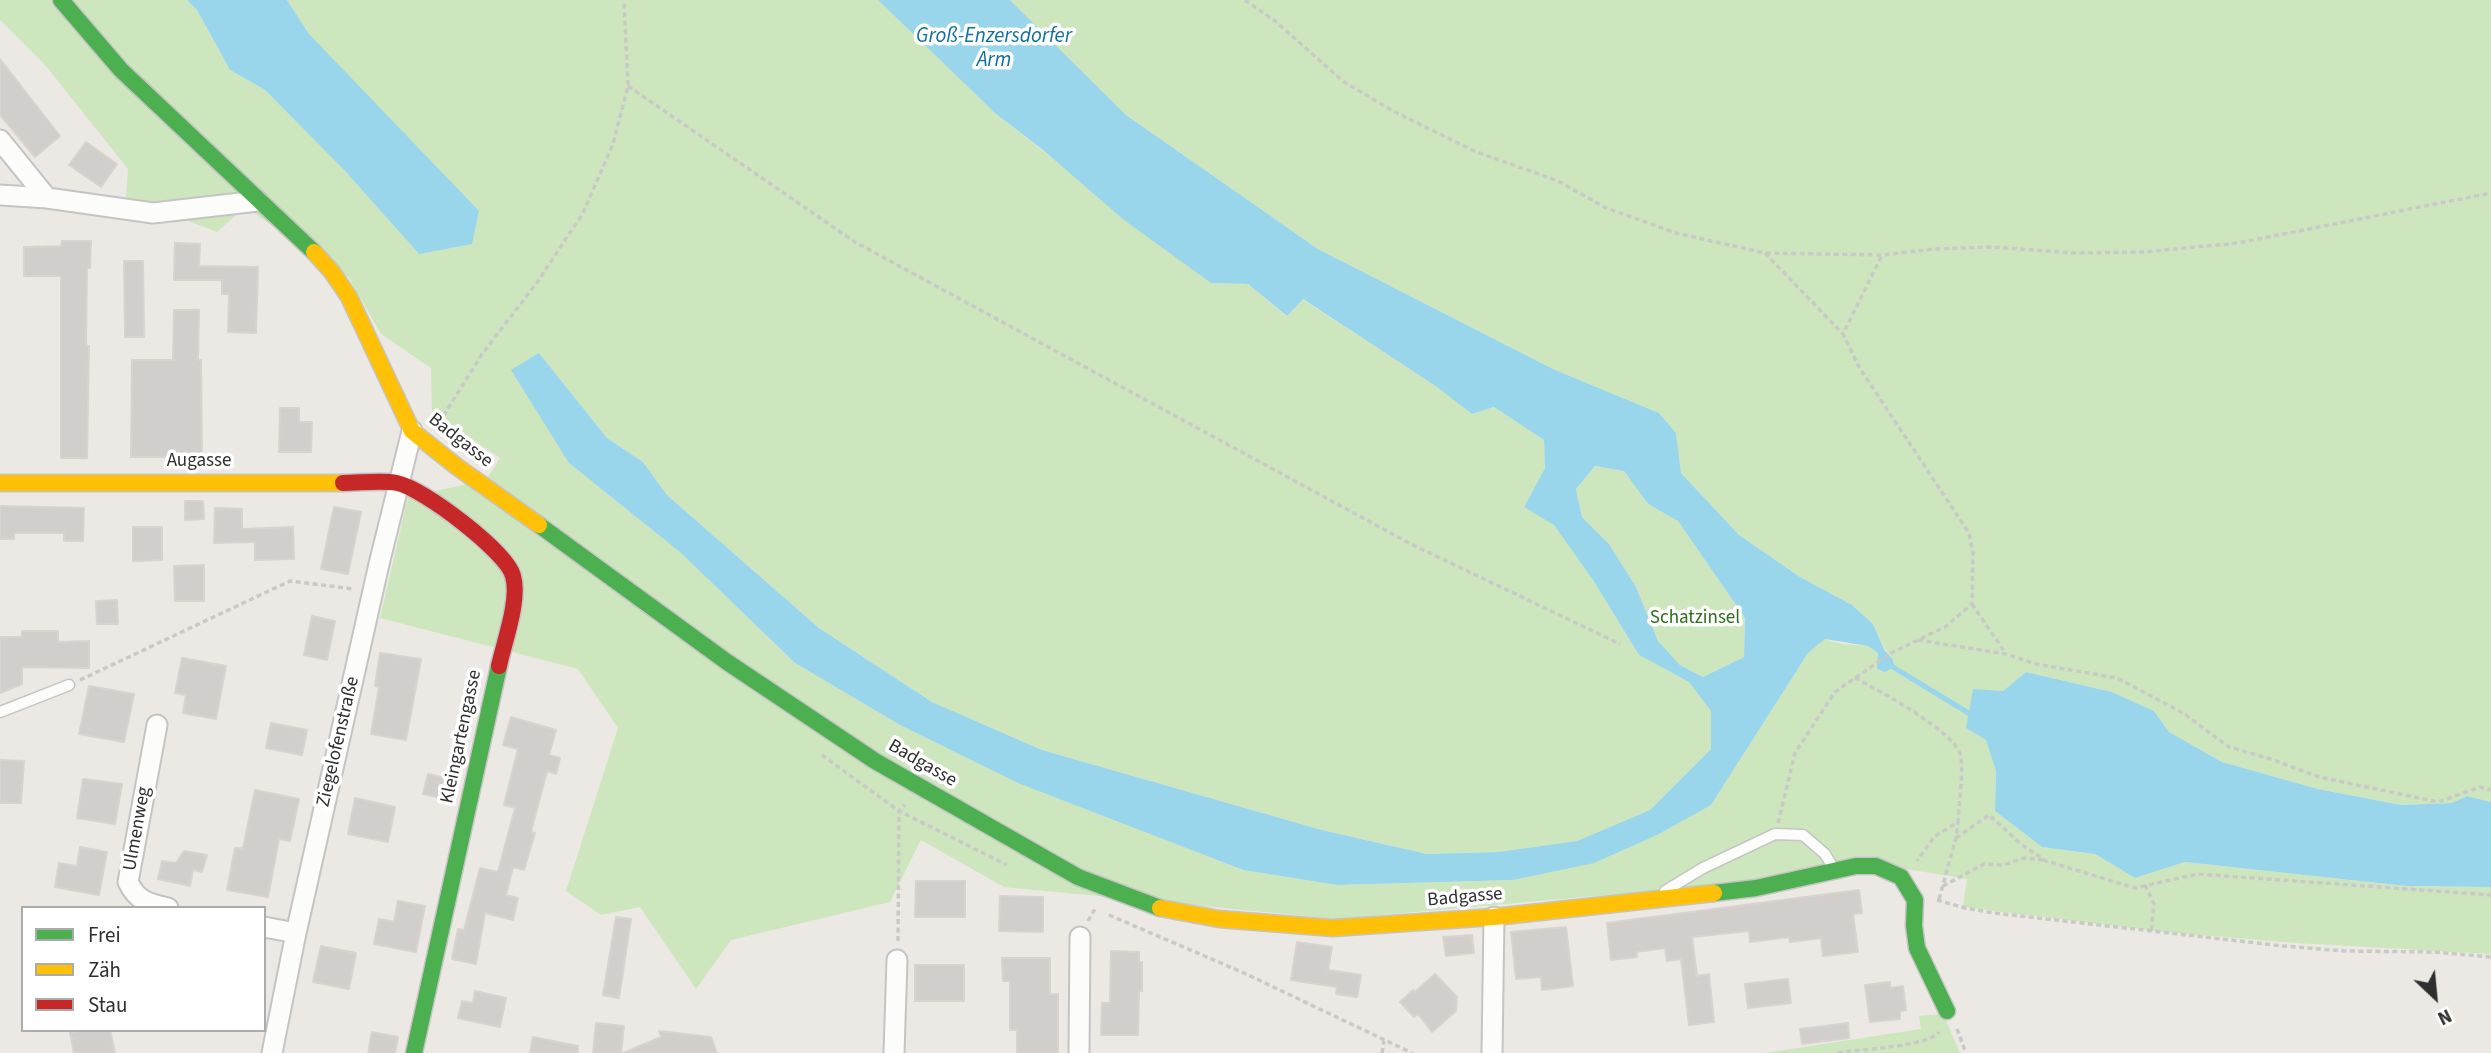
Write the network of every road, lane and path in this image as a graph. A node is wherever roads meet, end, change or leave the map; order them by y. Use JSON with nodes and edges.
{"nodes":[{"id":1,"x":61,"y":0,"type":"edge"},
{"id":2,"x":624,"y":0,"type":"edge"},
{"id":3,"x":1245,"y":0,"type":"edge"},
{"id":4,"x":628,"y":86,"type":"junction"},
{"id":5,"x":0,"y":140,"type":"edge"},
{"id":6,"x":2491,"y":193,"type":"edge"},
{"id":7,"x":0,"y":195,"type":"edge"},
{"id":8,"x":47,"y":198,"type":"junction"},
{"id":9,"x":258,"y":201,"type":"junction"},
{"id":10,"x":1765,"y":253,"type":"junction"},
{"id":11,"x":1882,"y":255,"type":"junction"},
{"id":12,"x":1843,"y":334,"type":"junction"},
{"id":13,"x":420,"y":437,"type":"junction"},
{"id":14,"x":398,"y":482,"type":"junction"},
{"id":15,"x":0,"y":483,"type":"edge"},
{"id":16,"x":373,"y":592,"type":"junction"},
{"id":17,"x":1972,"y":604,"type":"junction"},
{"id":18,"x":1916,"y":639,"type":"junction"},
{"id":19,"x":1620,"y":644,"type":"dead end"},
{"id":20,"x":2006,"y":654,"type":"junction"},
{"id":21,"x":1855,"y":678,"type":"junction"},
{"id":22,"x":69,"y":685,"type":"joint"},
{"id":23,"x":0,"y":712,"type":"edge"},
{"id":24,"x":157,"y":725,"type":"dead end"},
{"id":25,"x":921,"y":788,"type":"junction"},
{"id":26,"x":2491,"y":790,"type":"edge"},
{"id":27,"x":1958,"y":822,"type":"junction"},
{"id":28,"x":1775,"y":834,"type":"junction"},
{"id":29,"x":1956,"y":838,"type":"junction"},
{"id":30,"x":2046,"y":860,"type":"junction"},
{"id":31,"x":1835,"y":869,"type":"junction"},
{"id":32,"x":1901,"y":877,"type":"junction"},
{"id":33,"x":1943,"y":886,"type":"junction"},
{"id":34,"x":2145,"y":886,"type":"junction"},
{"id":35,"x":1120,"y":894,"type":"junction"},
{"id":36,"x":2491,"y":895,"type":"edge"},
{"id":37,"x":1915,"y":900,"type":"junction"},
{"id":38,"x":1938,"y":901,"type":"junction"},
{"id":39,"x":1647,"y":902,"type":"junction"},
{"id":40,"x":158,"y":906,"type":"edge"},
{"id":41,"x":1494,"y":917,"type":"junction"},
{"id":42,"x":266,"y":927,"type":"edge"},
{"id":43,"x":296,"y":933,"type":"junction"},
{"id":44,"x":2151,"y":933,"type":"junction"},
{"id":45,"x":1080,"y":937,"type":"joint"},
{"id":46,"x":2491,"y":957,"type":"edge"},
{"id":47,"x":897,"y":960,"type":"joint"},
{"id":48,"x":1947,"y":1010,"type":"joint"},
{"id":49,"x":1384,"y":1041,"type":"dead end"},
{"id":50,"x":272,"y":1053,"type":"edge"},
{"id":51,"x":414,"y":1053,"type":"edge"},
{"id":52,"x":894,"y":1053,"type":"edge"},
{"id":53,"x":1079,"y":1053,"type":"edge"},
{"id":54,"x":1382,"y":1053,"type":"edge"},
{"id":55,"x":1492,"y":1053,"type":"edge"},
{"id":56,"x":1838,"y":1053,"type":"edge"}],
"edges":[{"from":1,"to":9,"type":"street","name":"Badgasse"},
{"from":2,"to":4,"type":"path"},
{"from":3,"to":10,"type":"path"},
{"from":4,"to":13,"type":"path"},
{"from":4,"to":19,"type":"path"},
{"from":5,"to":8,"type":"street"},
{"from":6,"to":11,"type":"path"},
{"from":7,"to":8,"type":"street"},
{"from":8,"to":9,"type":"street"},
{"from":9,"to":13,"type":"street","name":"Badgasse"},
{"from":10,"to":11,"type":"path"},
{"from":10,"to":12,"type":"path"},
{"from":11,"to":12,"type":"path"},
{"from":12,"to":17,"type":"path"},
{"from":13,"to":14,"type":"street","name":"Ziegelofenstraße"},
{"from":13,"to":25,"type":"street","name":"Badgasse"},
{"from":14,"to":15,"type":"street","name":"Augasse"},
{"from":14,"to":16,"type":"street","name":"Ziegelofenstraße"},
{"from":14,"to":51,"type":"street","name":"Kleingartengasse"},
{"from":16,"to":22,"type":"path"},
{"from":16,"to":43,"type":"street","name":"Ziegelofenstraße"},
{"from":17,"to":18,"type":"path"},
{"from":17,"to":20,"type":"path"},
{"from":18,"to":20,"type":"path"},
{"from":18,"to":21,"type":"path"},
{"from":20,"to":26,"type":"path"},
{"from":21,"to":27,"type":"path"},
{"from":21,"to":28,"type":"path"},
{"from":22,"to":23,"type":"lane"},
{"from":24,"to":40,"type":"street","name":"Ulmenweg"},
{"from":25,"to":35,"type":"street","name":"Badgasse"},
{"from":25,"to":47,"type":"path"},
{"from":27,"to":29,"type":"path"},
{"from":27,"to":32,"type":"path"},
{"from":28,"to":31,"type":"lane"},
{"from":28,"to":39,"type":"lane"},
{"from":29,"to":30,"type":"path"},
{"from":29,"to":33,"type":"path"},
{"from":30,"to":33,"type":"path"},
{"from":30,"to":34,"type":"path"},
{"from":31,"to":32,"type":"street","name":"Badgasse"},
{"from":31,"to":39,"type":"street","name":"Badgasse"},
{"from":32,"to":37,"type":"street"},
{"from":33,"to":38,"type":"path"},
{"from":34,"to":36,"type":"path"},
{"from":34,"to":44,"type":"path"},
{"from":35,"to":41,"type":"street","name":"Badgasse"},
{"from":35,"to":45,"type":"path"},
{"from":37,"to":38,"type":"path"},
{"from":37,"to":48,"type":"street"},
{"from":38,"to":44,"type":"path"},
{"from":39,"to":41,"type":"street","name":"Badgasse"},
{"from":41,"to":55,"type":"street"},
{"from":42,"to":43,"type":"street"},
{"from":43,"to":50,"type":"street","name":"Ziegelofenstraße"},
{"from":44,"to":46,"type":"path"},
{"from":45,"to":53,"type":"street"},
{"from":47,"to":52,"type":"street"},
{"from":48,"to":56,"type":"path"},
{"from":49,"to":54,"type":"path"}]}
